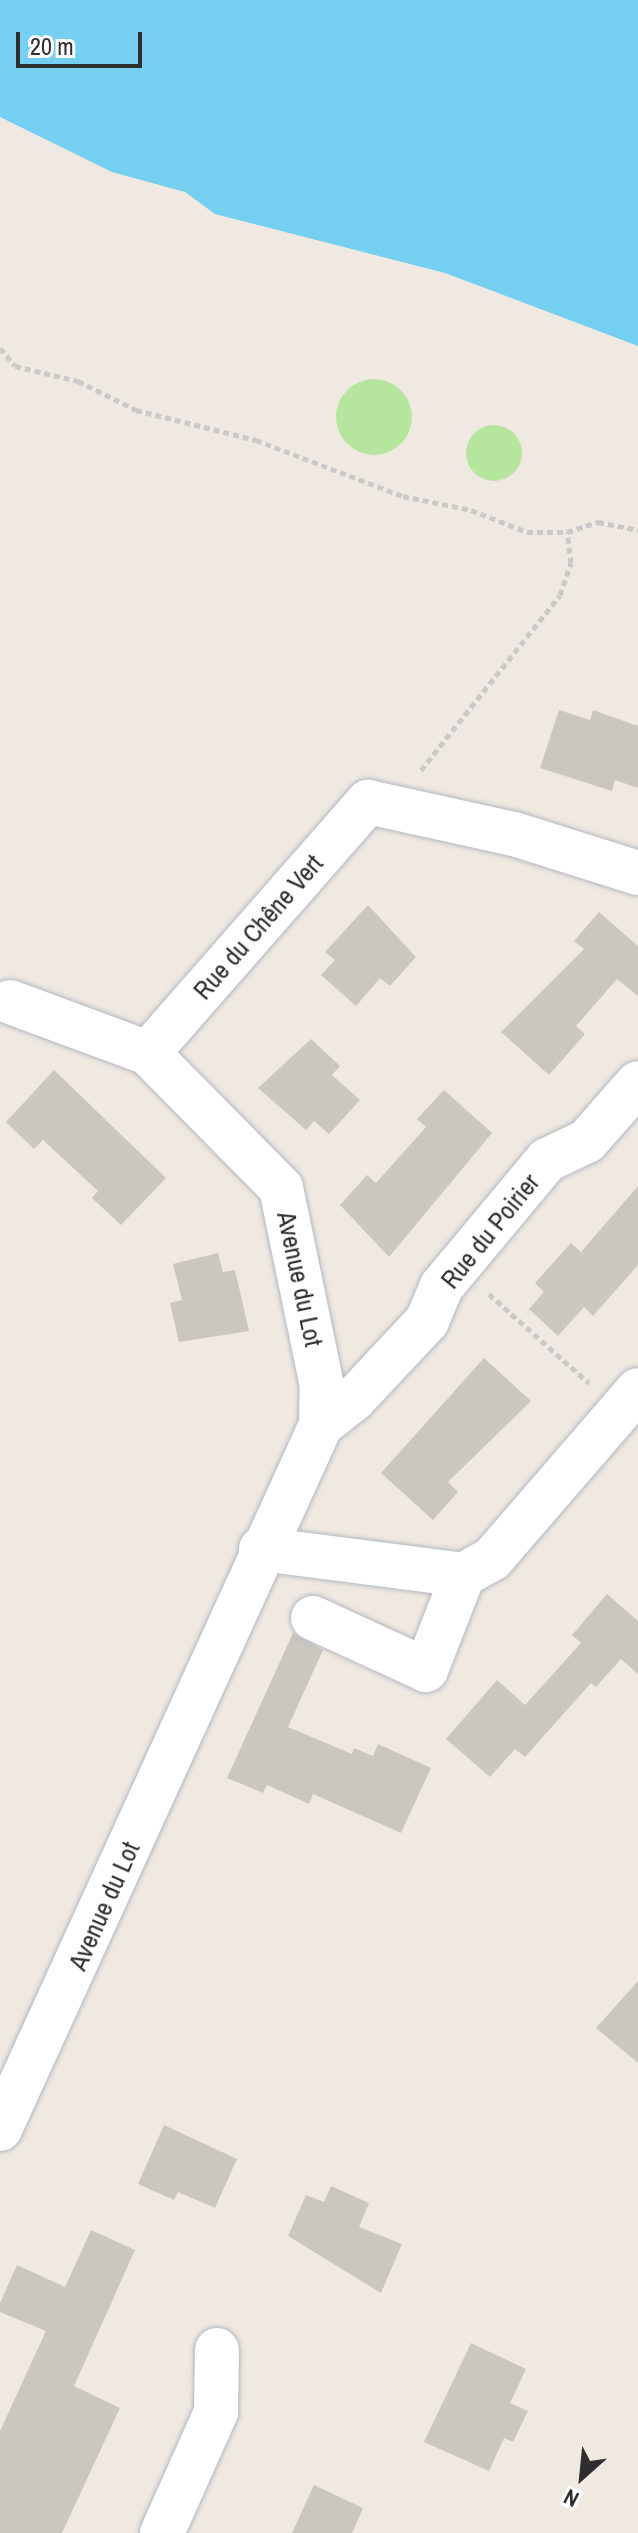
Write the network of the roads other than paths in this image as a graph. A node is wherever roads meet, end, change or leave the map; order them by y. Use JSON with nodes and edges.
{"nodes":[{"id":1,"x":638,"y":873,"type":"edge"},
{"id":2,"x":10,"y":1002,"type":"dead end"},
{"id":3,"x":148,"y":1053,"type":"junction"},
{"id":4,"x":638,"y":1083,"type":"edge"},
{"id":5,"x":629,"y":1400,"type":"edge"},
{"id":6,"x":321,"y":1425,"type":"junction"},
{"id":7,"x":261,"y":1549,"type":"junction"},
{"id":8,"x":463,"y":1575,"type":"junction"},
{"id":9,"x":313,"y":1618,"type":"dead end"},
{"id":10,"x":0,"y":2129,"type":"edge"},
{"id":11,"x":217,"y":2350,"type":"dead end"},
{"id":12,"x":162,"y":2533,"type":"edge"}],
"edges":[{"from":1,"to":3,"type":"street","name":"Rue du Chêne Vert"},
{"from":2,"to":3,"type":"street","name":"Avenue du Lot"},
{"from":3,"to":6,"type":"street","name":"Avenue du Lot"},
{"from":4,"to":6,"type":"street","name":"Rue du Poirier"},
{"from":5,"to":8,"type":"street"},
{"from":6,"to":7,"type":"street","name":"Avenue du Lot"},
{"from":7,"to":8,"type":"street"},
{"from":7,"to":10,"type":"street","name":"Avenue du Lot"},
{"from":8,"to":9,"type":"street"},
{"from":11,"to":12,"type":"street"}]}
